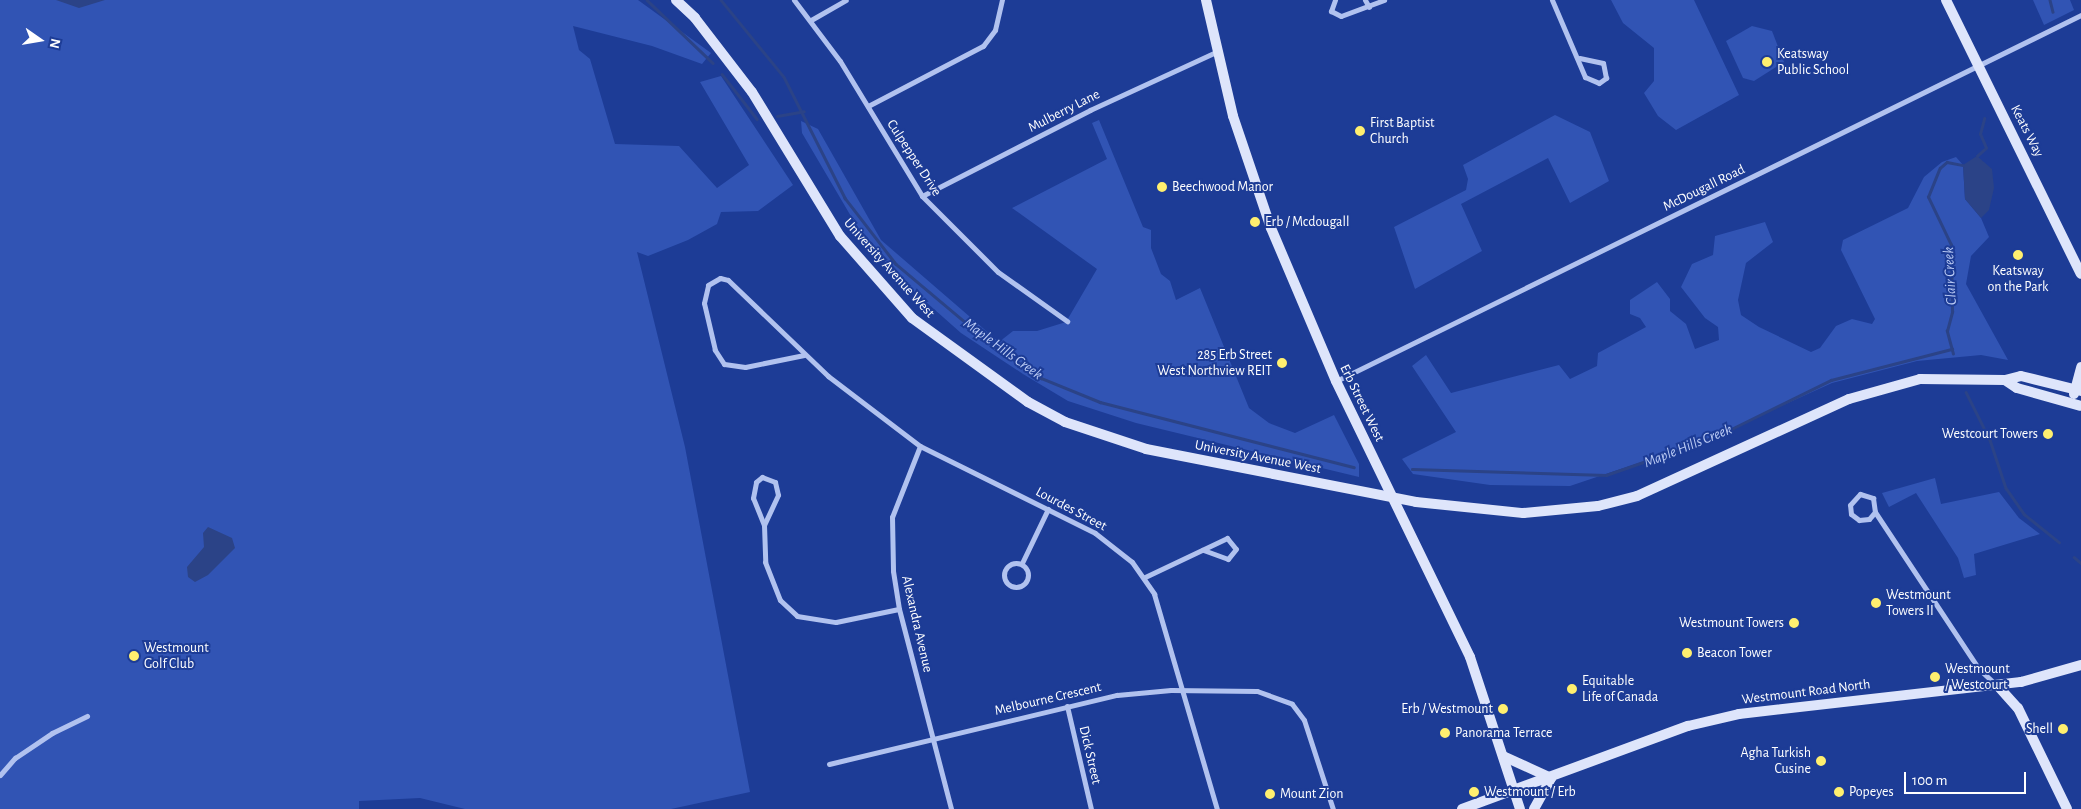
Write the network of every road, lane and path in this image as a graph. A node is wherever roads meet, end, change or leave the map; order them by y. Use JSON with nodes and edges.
{"nodes":[{"id":1,"x":676,"y":0,"type":"edge"},
{"id":2,"x":794,"y":0,"type":"edge"},
{"id":3,"x":846,"y":0,"type":"edge"},
{"id":4,"x":1002,"y":0,"type":"edge"},
{"id":5,"x":1206,"y":0,"type":"edge"},
{"id":6,"x":1335,"y":0,"type":"edge"},
{"id":7,"x":1365,"y":0,"type":"edge"},
{"id":8,"x":1384,"y":0,"type":"edge"},
{"id":9,"x":1552,"y":0,"type":"edge"},
{"id":10,"x":1946,"y":0,"type":"edge"},
{"id":11,"x":1369,"y":7,"type":"junction"},
{"id":12,"x":2081,"y":15,"type":"edge"},
{"id":13,"x":811,"y":20,"type":"junction"},
{"id":14,"x":1218,"y":51,"type":"junction"},
{"id":15,"x":1580,"y":58,"type":"junction"},
{"id":16,"x":1979,"y":66,"type":"junction"},
{"id":17,"x":868,"y":106,"type":"junction"},
{"id":18,"x":922,"y":196,"type":"junction"},
{"id":19,"x":2081,"y":274,"type":"edge"},
{"id":20,"x":1068,"y":321,"type":"dead end"},
{"id":21,"x":804,"y":354,"type":"junction"},
{"id":22,"x":2081,"y":367,"type":"edge"},
{"id":23,"x":2005,"y":380,"type":"junction"},
{"id":24,"x":1336,"y":381,"type":"junction"},
{"id":25,"x":2078,"y":390,"type":"edge"},
{"id":26,"x":2076,"y":404,"type":"edge"},
{"id":27,"x":920,"y":446,"type":"junction"},
{"id":28,"x":1393,"y":498,"type":"junction"},
{"id":29,"x":1048,"y":509,"type":"junction"},
{"id":30,"x":1875,"y":512,"type":"junction"},
{"id":31,"x":764,"y":525,"type":"junction"},
{"id":32,"x":1203,"y":550,"type":"junction"},
{"id":33,"x":1022,"y":563,"type":"junction"},
{"id":34,"x":1145,"y":578,"type":"junction"},
{"id":35,"x":899,"y":609,"type":"junction"},
{"id":36,"x":2081,"y":665,"type":"edge"},
{"id":37,"x":1997,"y":685,"type":"junction"},
{"id":38,"x":1182,"y":690,"type":"junction"},
{"id":39,"x":1067,"y":706,"type":"junction"},
{"id":40,"x":87,"y":716,"type":"dead end"},
{"id":41,"x":934,"y":739,"type":"junction"},
{"id":42,"x":1503,"y":756,"type":"junction"},
{"id":43,"x":829,"y":764,"type":"dead end"},
{"id":44,"x":0,"y":774,"type":"edge"},
{"id":45,"x":1551,"y":778,"type":"junction"},
{"id":46,"x":1514,"y":791,"type":"junction"},
{"id":47,"x":951,"y":809,"type":"edge"},
{"id":48,"x":1091,"y":809,"type":"edge"},
{"id":49,"x":1217,"y":809,"type":"edge"},
{"id":50,"x":1332,"y":809,"type":"edge"},
{"id":51,"x":1462,"y":809,"type":"edge"},
{"id":52,"x":1520,"y":809,"type":"edge"},
{"id":53,"x":1534,"y":809,"type":"edge"},
{"id":54,"x":2068,"y":809,"type":"edge"}],
"edges":[{"from":1,"to":28,"type":"main road","name":"University Avenue West"},
{"from":2,"to":13,"type":"street","name":"Culpepper Drive"},
{"from":3,"to":13,"type":"street"},
{"from":4,"to":17,"type":"street"},
{"from":5,"to":14,"type":"main road","name":"Erb Street West"},
{"from":6,"to":11,"type":"street"},
{"from":7,"to":11,"type":"street"},
{"from":8,"to":11,"type":"street"},
{"from":9,"to":15,"type":"street"},
{"from":10,"to":16,"type":"main road","name":"Keats Way"},
{"from":12,"to":16,"type":"street","name":"McDougall Road"},
{"from":13,"to":17,"type":"street","name":"Culpepper Drive"},
{"from":14,"to":18,"type":"street","name":"Mulberry Lane"},
{"from":14,"to":24,"type":"main road","name":"Erb Street West"},
{"from":15,"to":15,"type":"street"},
{"from":16,"to":19,"type":"main road","name":"Keats Way"},
{"from":16,"to":24,"type":"street","name":"McDougall Road"},
{"from":17,"to":18,"type":"street","name":"Culpepper Drive"},
{"from":18,"to":20,"type":"street","name":"Culpepper Drive"},
{"from":21,"to":21,"type":"street","name":"Lourdes Street"},
{"from":21,"to":27,"type":"street","name":"Lourdes Street"},
{"from":22,"to":25,"type":"main road"},
{"from":23,"to":25,"type":"main road","name":"University Avenue West"},
{"from":23,"to":26,"type":"main road","name":"University Avenue West"},
{"from":23,"to":28,"type":"main road","name":"University Avenue West"},
{"from":24,"to":28,"type":"main road","name":"Erb Street West"},
{"from":25,"to":26,"type":"main road"},
{"from":27,"to":29,"type":"street","name":"Lourdes Street"},
{"from":27,"to":35,"type":"street","name":"Alexandra Avenue"},
{"from":28,"to":42,"type":"main road","name":"Erb Street West"},
{"from":29,"to":33,"type":"street"},
{"from":29,"to":34,"type":"street","name":"Lourdes Street"},
{"from":30,"to":30,"type":"street"},
{"from":30,"to":37,"type":"street"},
{"from":31,"to":31,"type":"street"},
{"from":31,"to":35,"type":"street"},
{"from":32,"to":32,"type":"street"},
{"from":32,"to":34,"type":"street"},
{"from":33,"to":33,"type":"street"},
{"from":34,"to":38,"type":"street","name":"Lourdes Street"},
{"from":35,"to":41,"type":"street","name":"Alexandra Avenue"},
{"from":36,"to":37,"type":"main road","name":"Westmount Road North"},
{"from":37,"to":45,"type":"main road","name":"Westmount Road North"},
{"from":37,"to":54,"type":"main road"},
{"from":38,"to":39,"type":"street","name":"Melbourne Crescent"},
{"from":38,"to":49,"type":"street","name":"Lourdes Street"},
{"from":38,"to":50,"type":"street","name":"Melbourne Crescent"},
{"from":39,"to":41,"type":"street","name":"Melbourne Crescent"},
{"from":39,"to":48,"type":"street","name":"Dick Street"},
{"from":40,"to":44,"type":"street"},
{"from":41,"to":43,"type":"street","name":"Melbourne Crescent"},
{"from":41,"to":47,"type":"street","name":"Alexandra Avenue"},
{"from":42,"to":45,"type":"main road"},
{"from":42,"to":46,"type":"main road","name":"Erb Street West"},
{"from":45,"to":46,"type":"main road","name":"Westmount Road North"},
{"from":45,"to":53,"type":"main road"},
{"from":46,"to":51,"type":"main road","name":"Westmount Road North"},
{"from":46,"to":52,"type":"main road","name":"Erb Street West"}]}
